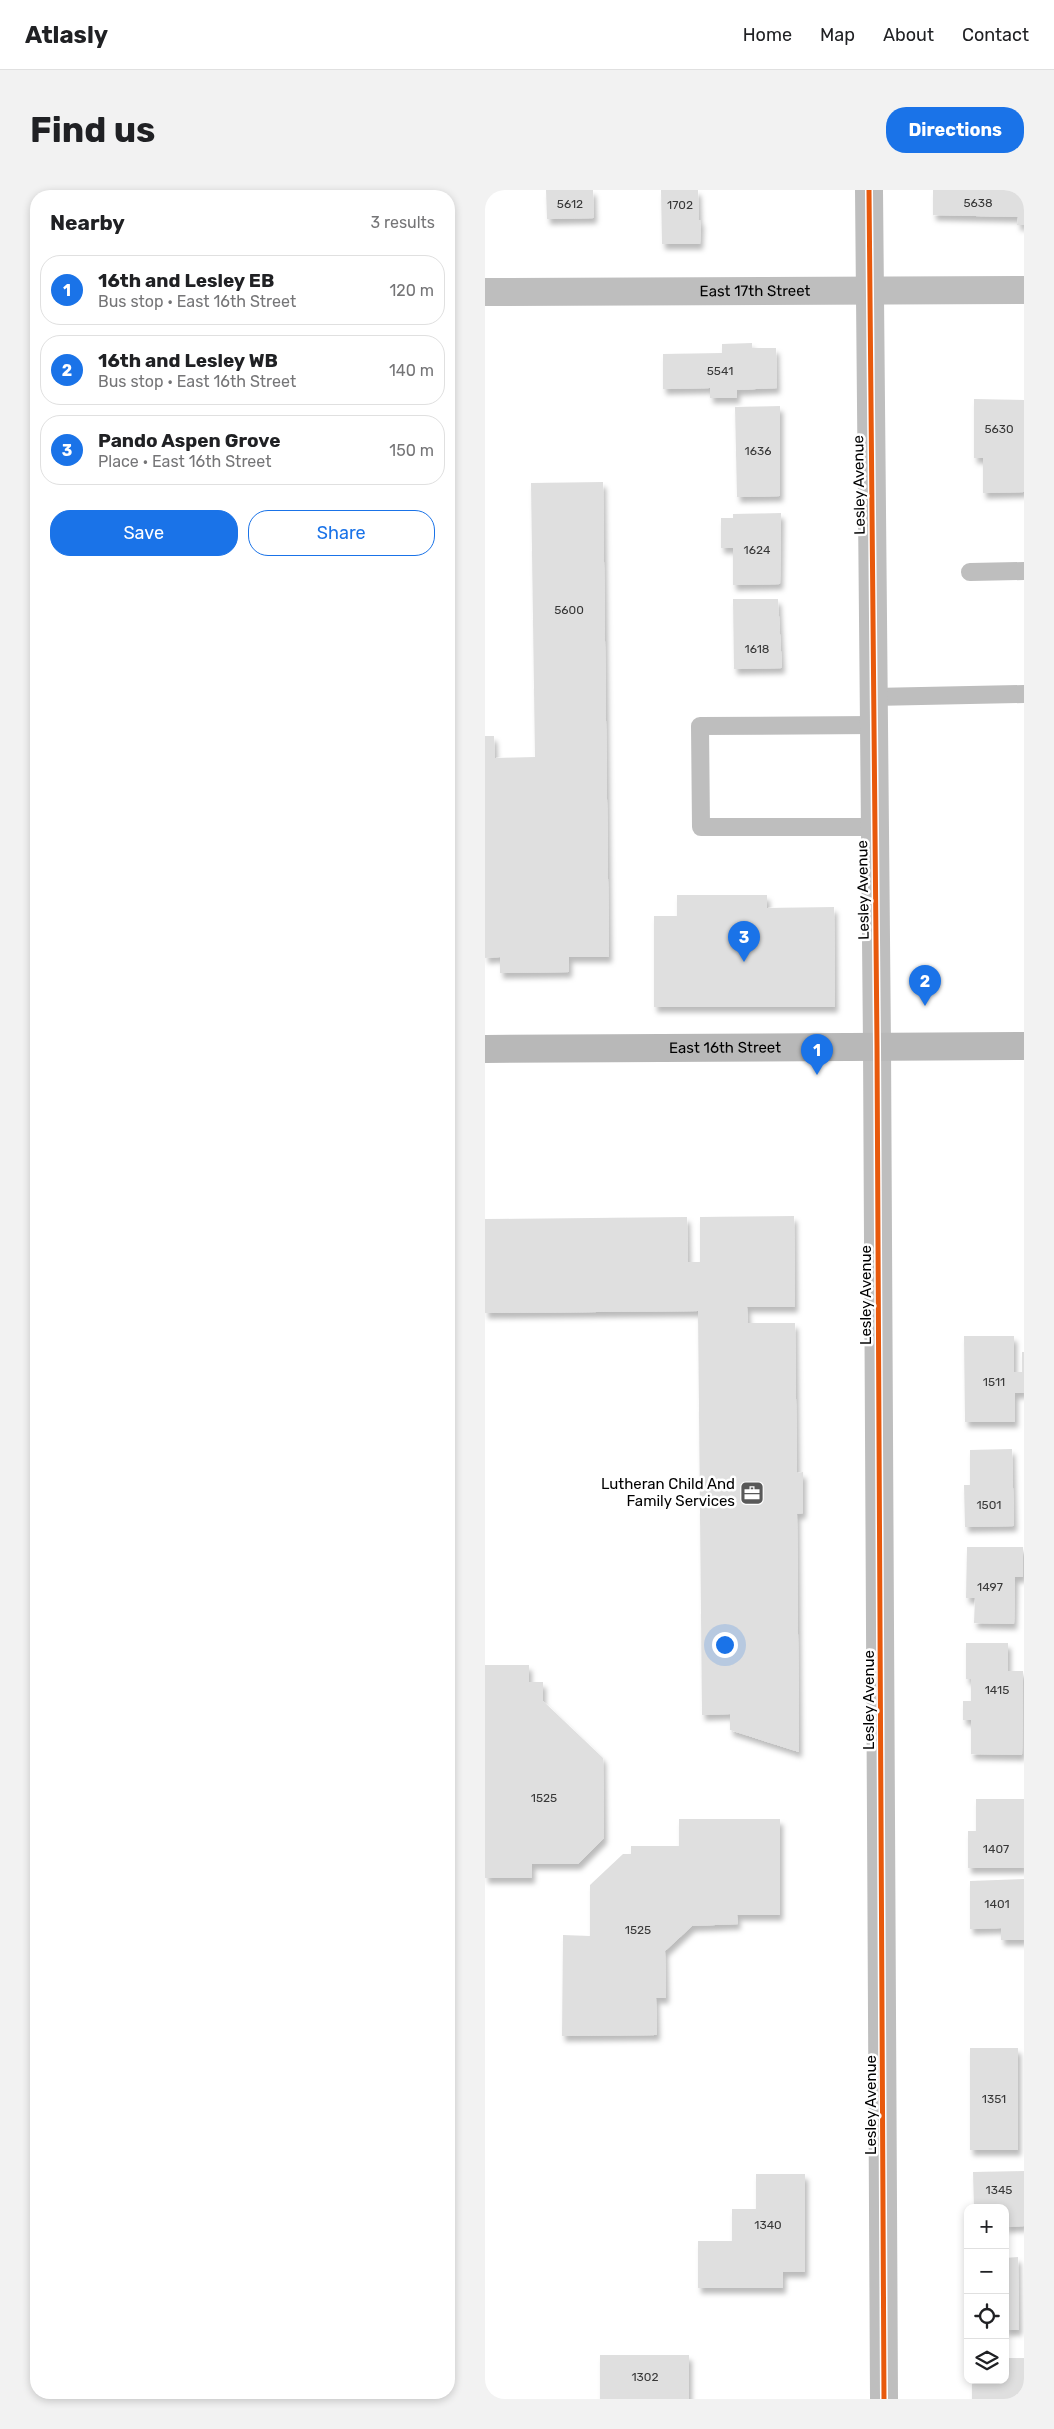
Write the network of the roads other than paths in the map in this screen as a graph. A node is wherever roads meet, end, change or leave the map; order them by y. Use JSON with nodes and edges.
{"nodes":[{"id":1,"x":869,"y":190,"type":"edge"},
{"id":2,"x":1024,"y":290,"type":"edge"},
{"id":3,"x":869,"y":291,"type":"junction"},
{"id":4,"x":485,"y":292,"type":"edge"},
{"id":5,"x":970,"y":572,"type":"dead end"},
{"id":6,"x":1024,"y":572,"type":"edge"},
{"id":7,"x":1024,"y":694,"type":"edge"},
{"id":8,"x":873,"y":697,"type":"junction"},
{"id":9,"x":874,"y":724,"type":"junction"},
{"id":10,"x":875,"y":827,"type":"junction"},
{"id":11,"x":877,"y":1046,"type":"junction"},
{"id":12,"x":1024,"y":1046,"type":"edge"},
{"id":13,"x":485,"y":1049,"type":"edge"},
{"id":14,"x":884,"y":2399,"type":"edge"}],
"edges":[{"from":1,"to":3,"type":"street","name":"Lesley Avenue"},
{"from":2,"to":3,"type":"street","name":"East 17th Street"},
{"from":3,"to":4,"type":"street","name":"East 17th Street"},
{"from":3,"to":8,"type":"street","name":"Lesley Avenue"},
{"from":5,"to":6,"type":"lane"},
{"from":7,"to":8,"type":"lane"},
{"from":8,"to":9,"type":"street","name":"Lesley Avenue"},
{"from":9,"to":10,"type":"street","name":"Lesley Avenue"},
{"from":9,"to":10,"type":"lane"},
{"from":10,"to":11,"type":"street","name":"Lesley Avenue"},
{"from":11,"to":12,"type":"main road","name":"East 16th Street"},
{"from":11,"to":13,"type":"main road","name":"East 16th Street"},
{"from":11,"to":14,"type":"street","name":"Lesley Avenue"}]}
